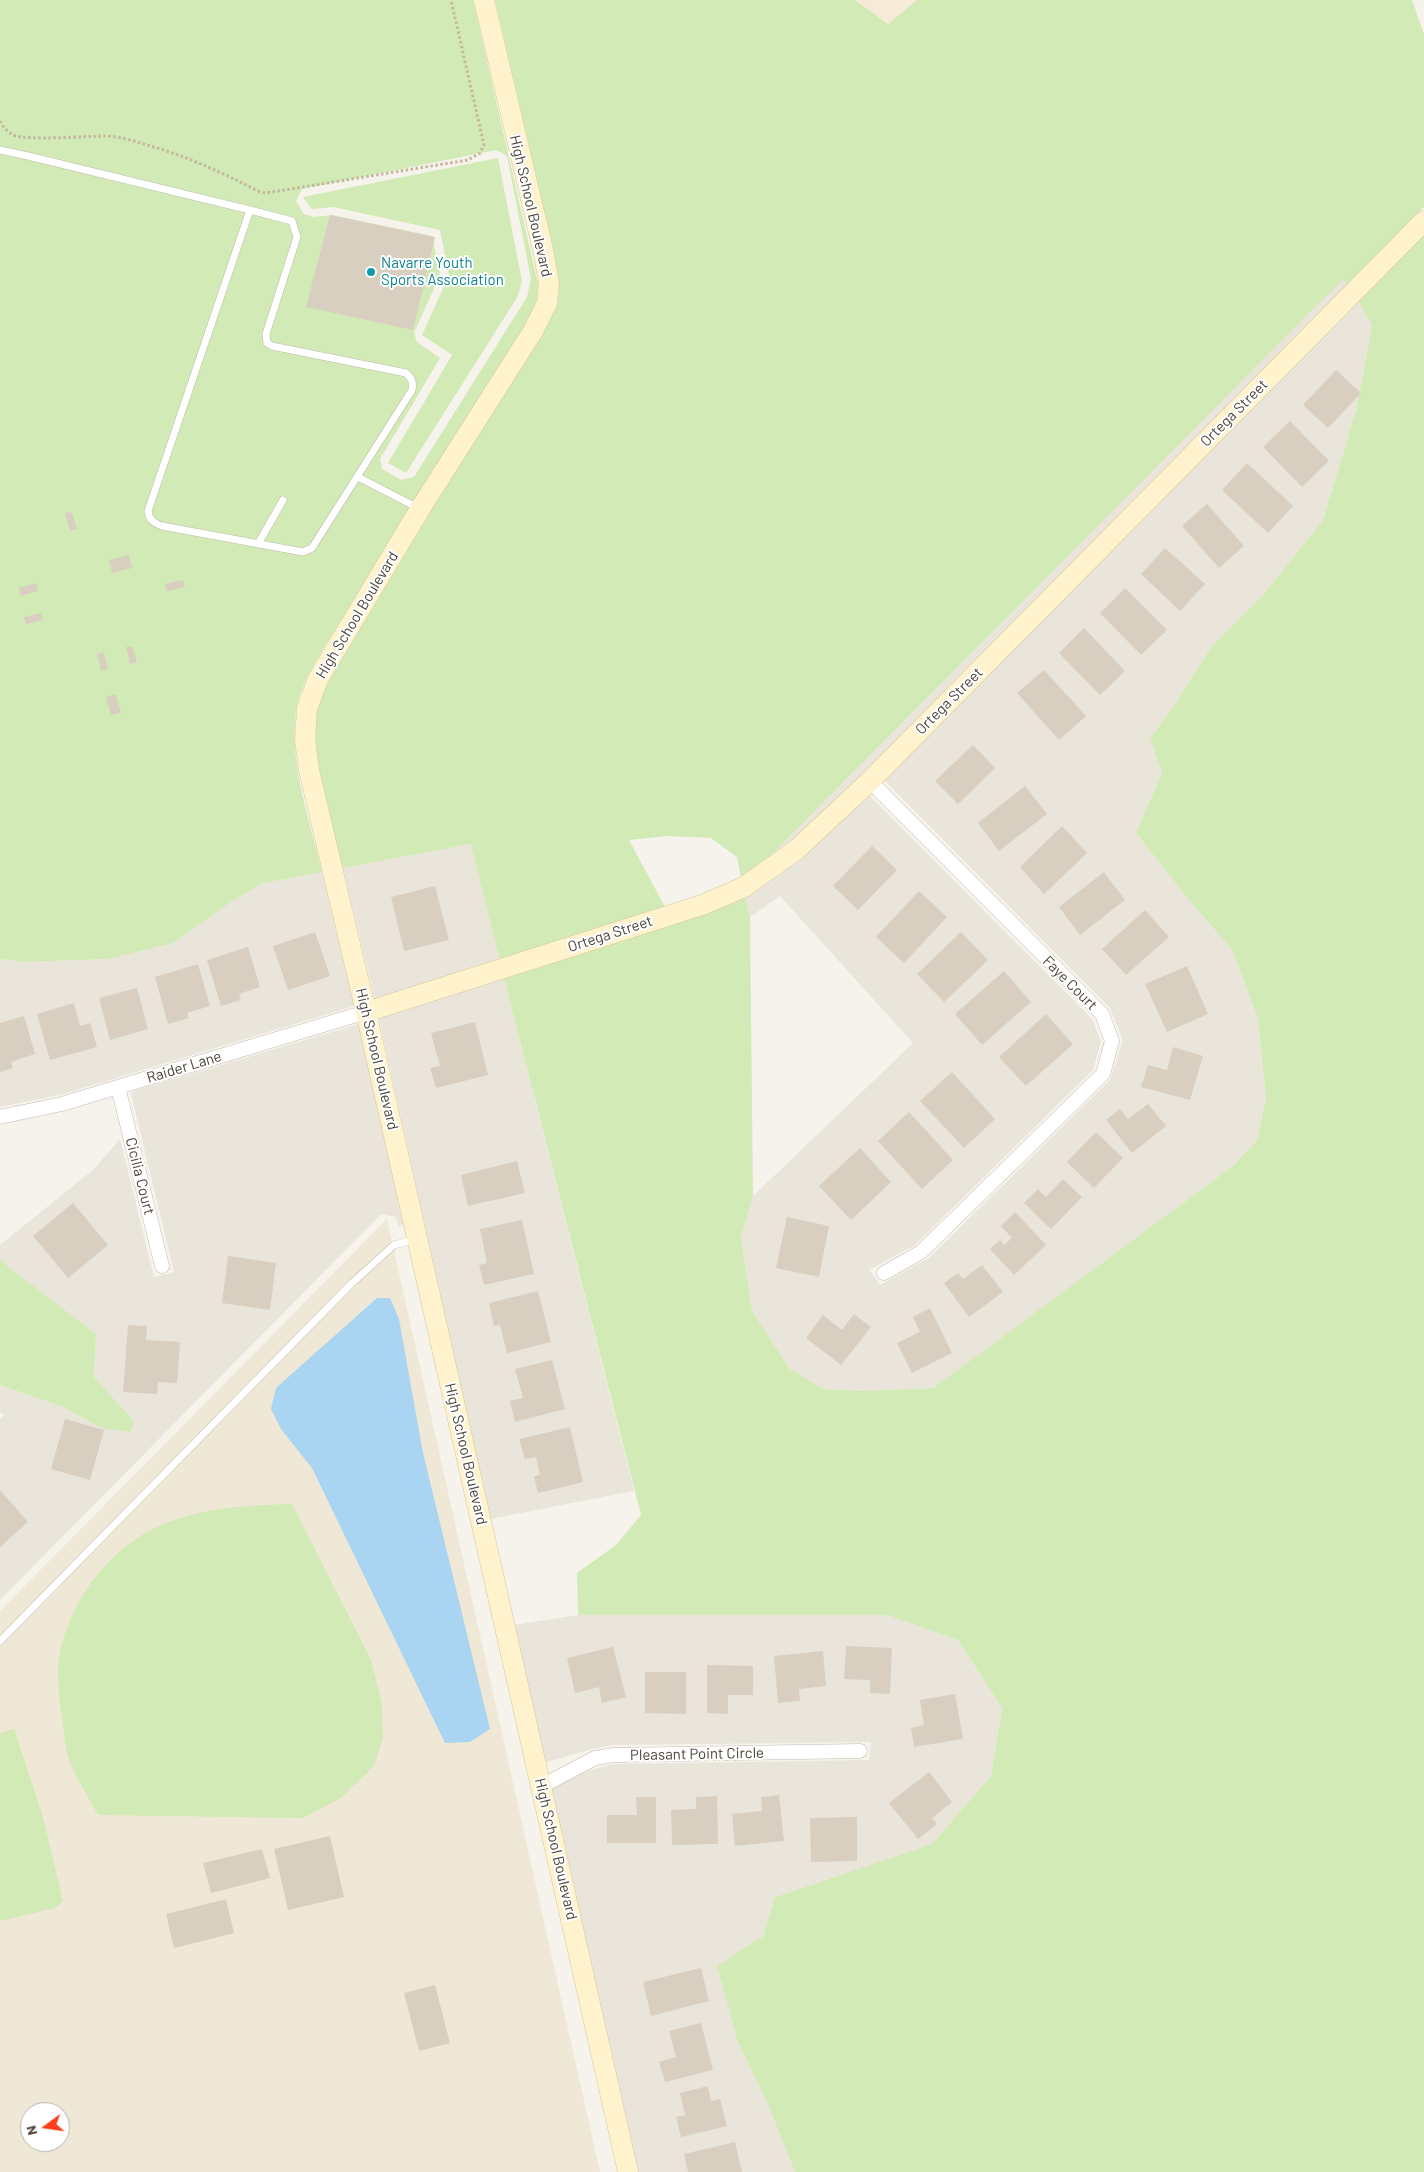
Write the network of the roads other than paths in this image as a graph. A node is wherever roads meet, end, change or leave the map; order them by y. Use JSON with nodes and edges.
{"nodes":[{"id":1,"x":484,"y":0,"type":"edge"},
{"id":2,"x":0,"y":150,"type":"edge"},
{"id":3,"x":250,"y":210,"type":"junction"},
{"id":4,"x":1424,"y":221,"type":"edge"},
{"id":5,"x":358,"y":477,"type":"junction"},
{"id":6,"x":283,"y":500,"type":"dead end"},
{"id":7,"x":420,"y":509,"type":"junction"},
{"id":8,"x":258,"y":544,"type":"junction"},
{"id":9,"x":870,"y":781,"type":"junction"},
{"id":10,"x":366,"y":1012,"type":"junction"},
{"id":11,"x":118,"y":1087,"type":"junction"},
{"id":12,"x":0,"y":1117,"type":"edge"},
{"id":13,"x":417,"y":1239,"type":"junction"},
{"id":14,"x":162,"y":1266,"type":"dead end"},
{"id":15,"x":884,"y":1272,"type":"dead end"},
{"id":16,"x":0,"y":1641,"type":"edge"},
{"id":17,"x":860,"y":1751,"type":"dead end"},
{"id":18,"x":542,"y":1786,"type":"junction"},
{"id":19,"x":628,"y":2172,"type":"edge"}],
"edges":[{"from":1,"to":7,"type":"street","name":"High School Boulevard"},
{"from":2,"to":3,"type":"lane"},
{"from":3,"to":5,"type":"lane"},
{"from":3,"to":8,"type":"lane"},
{"from":4,"to":9,"type":"street","name":"Ortega Street"},
{"from":5,"to":7,"type":"lane"},
{"from":5,"to":8,"type":"lane"},
{"from":6,"to":8,"type":"lane"},
{"from":7,"to":10,"type":"street","name":"High School Boulevard"},
{"from":9,"to":10,"type":"street","name":"Ortega Street"},
{"from":9,"to":15,"type":"street","name":"Faye Court"},
{"from":10,"to":11,"type":"street","name":"Raider Lane"},
{"from":10,"to":13,"type":"street","name":"High School Boulevard"},
{"from":11,"to":12,"type":"street","name":"Raider Lane"},
{"from":11,"to":14,"type":"street","name":"Cicilia Court"},
{"from":13,"to":16,"type":"lane"},
{"from":13,"to":18,"type":"street","name":"High School Boulevard"},
{"from":17,"to":18,"type":"street","name":"Pleasant Point Circle"},
{"from":18,"to":19,"type":"street","name":"High School Boulevard"}]}
